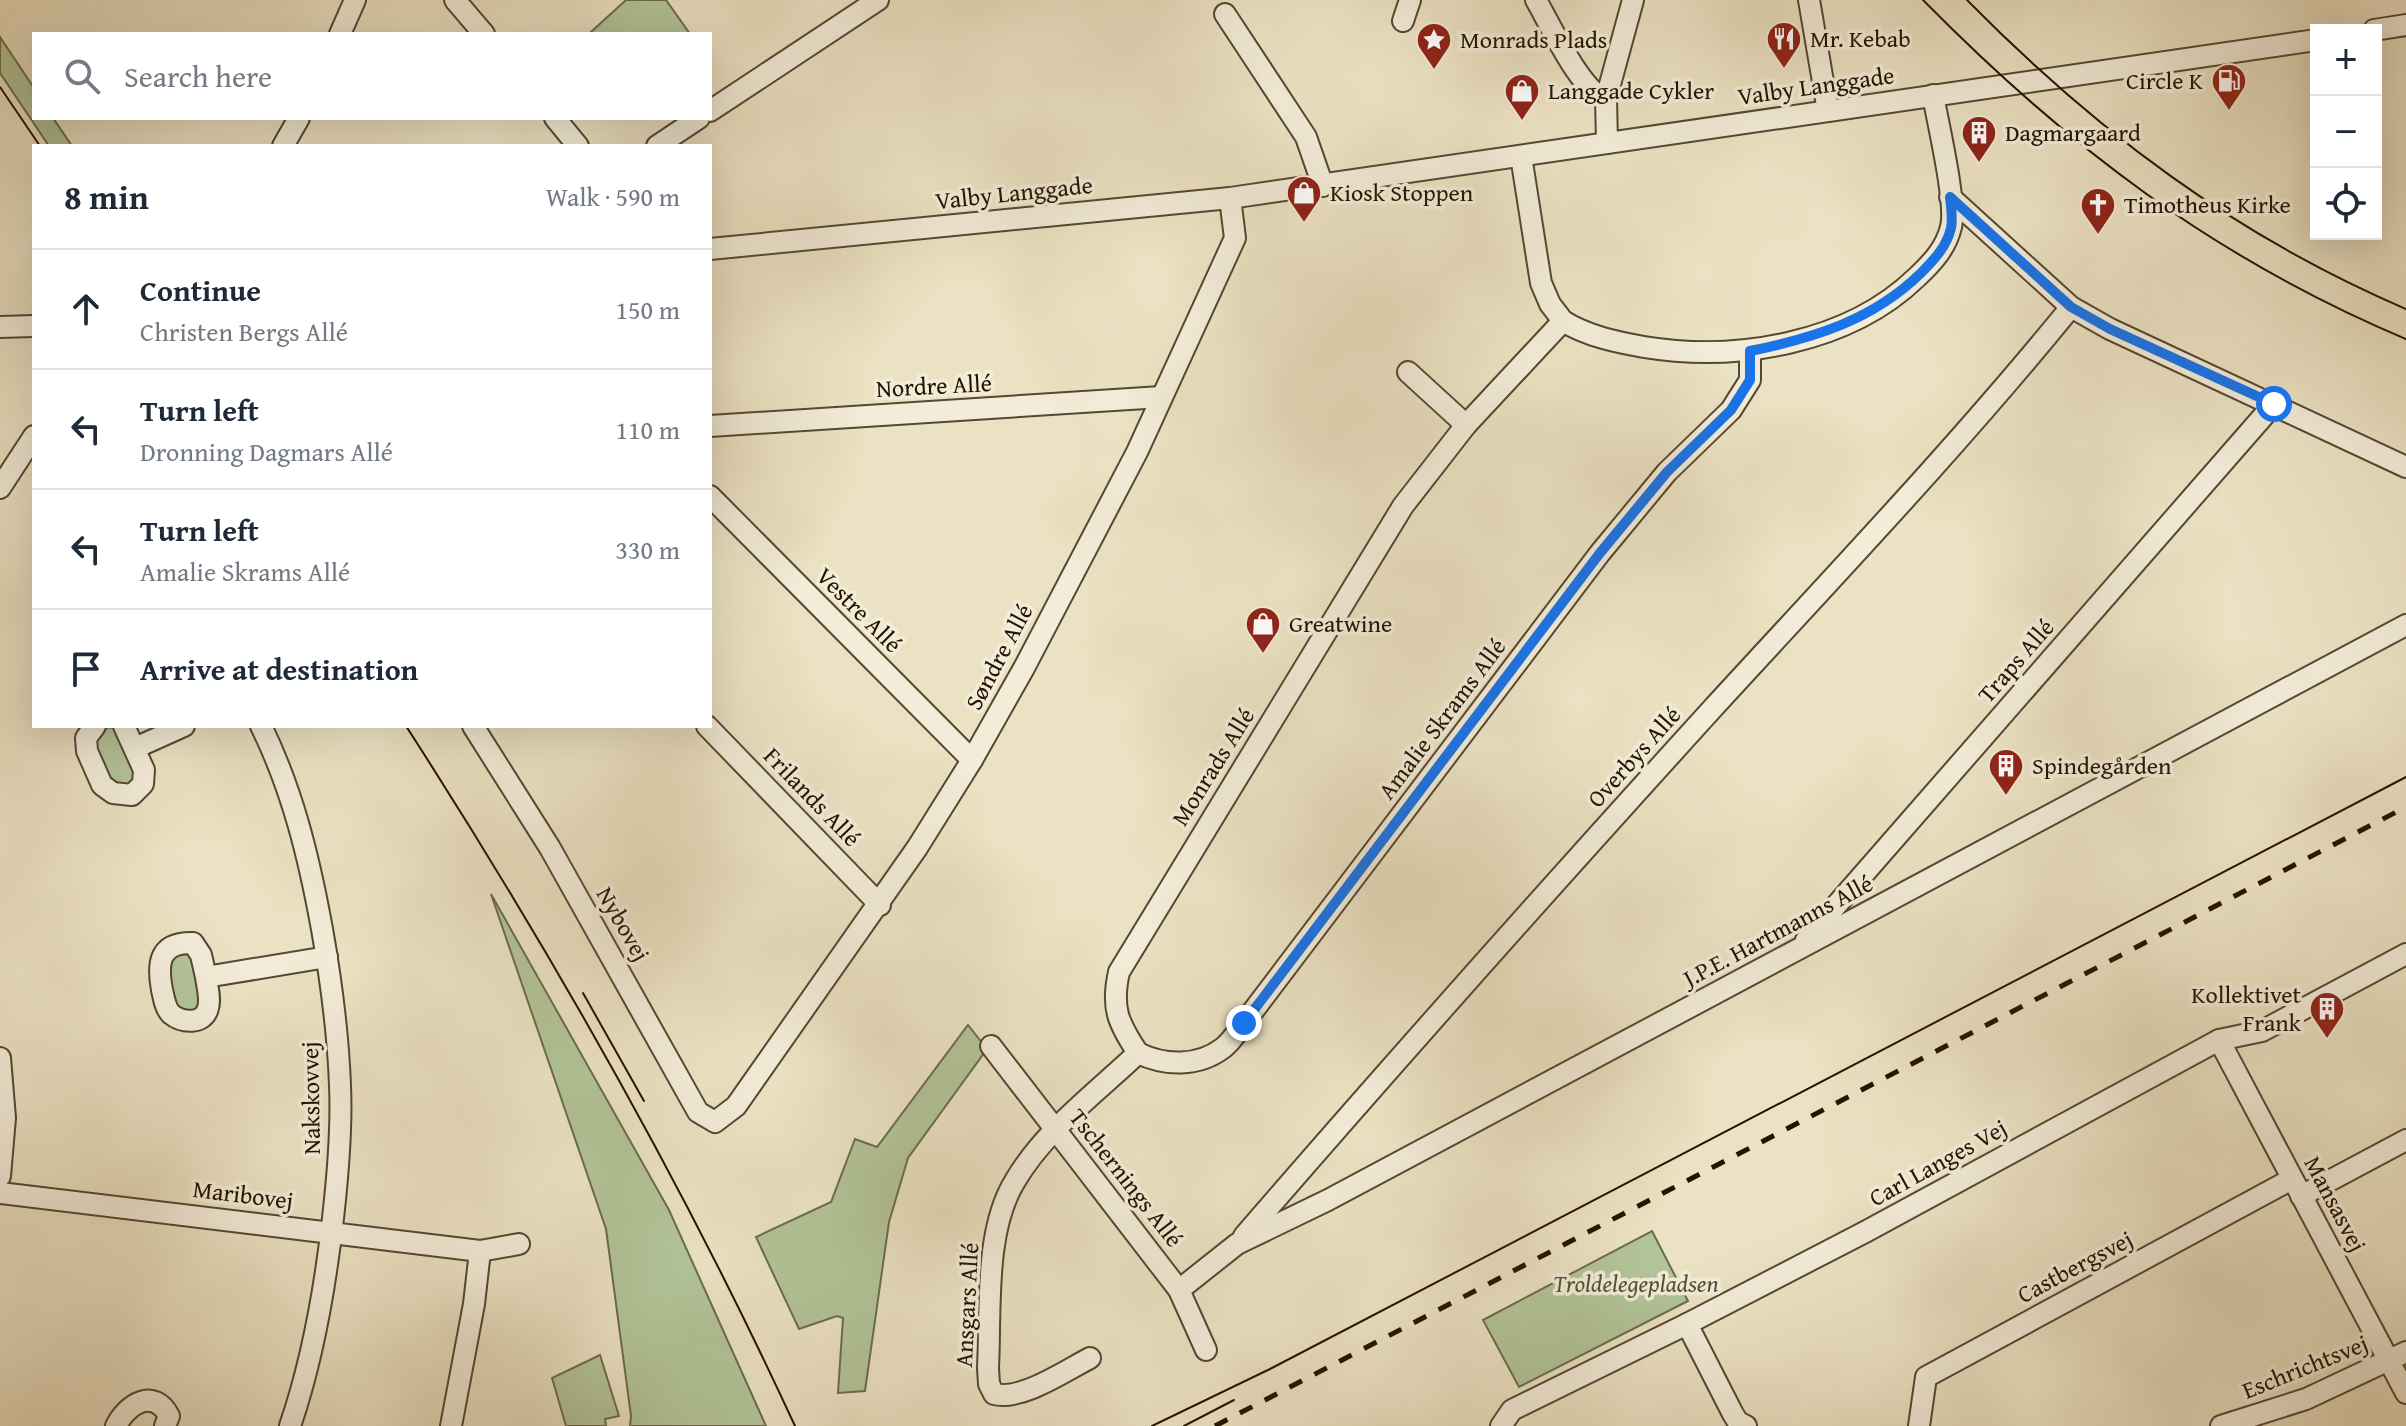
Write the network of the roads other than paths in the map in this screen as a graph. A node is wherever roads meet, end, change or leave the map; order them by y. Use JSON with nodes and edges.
{"nodes":[{"id":1,"x":355,"y":0,"type":"edge"},
{"id":2,"x":455,"y":0,"type":"edge"},
{"id":3,"x":878,"y":0,"type":"edge"},
{"id":4,"x":1410,"y":0,"type":"edge"},
{"id":5,"x":1536,"y":0,"type":"edge"},
{"id":6,"x":1633,"y":0,"type":"edge"},
{"id":7,"x":1809,"y":0,"type":"edge"},
{"id":8,"x":1225,"y":14,"type":"dead end"},
{"id":9,"x":1403,"y":21,"type":"dead end"},
{"id":10,"x":2406,"y":25,"type":"edge"},
{"id":11,"x":2382,"y":29,"type":"edge"},
{"id":12,"x":341,"y":32,"type":"edge"},
{"id":13,"x":482,"y":32,"type":"edge"},
{"id":14,"x":2310,"y":41,"type":"edge"},
{"id":15,"x":1933,"y":95,"type":"junction"},
{"id":16,"x":1606,"y":99,"type":"junction"},
{"id":17,"x":712,"y":110,"type":"edge"},
{"id":18,"x":1828,"y":111,"type":"junction"},
{"id":19,"x":298,"y":120,"type":"edge"},
{"id":20,"x":557,"y":120,"type":"edge"},
{"id":21,"x":696,"y":120,"type":"edge"},
{"id":22,"x":1607,"y":143,"type":"junction"},
{"id":23,"x":284,"y":144,"type":"edge"},
{"id":24,"x":576,"y":144,"type":"edge"},
{"id":25,"x":660,"y":144,"type":"edge"},
{"id":26,"x":1521,"y":156,"type":"junction"},
{"id":27,"x":1323,"y":186,"type":"junction"},
{"id":28,"x":1950,"y":197,"type":"junction"},
{"id":29,"x":1230,"y":198,"type":"junction"},
{"id":30,"x":712,"y":249,"type":"edge"},
{"id":31,"x":2071,"y":307,"type":"junction"},
{"id":32,"x":0,"y":308,"type":"edge"},
{"id":33,"x":1563,"y":321,"type":"junction"},
{"id":34,"x":16,"y":327,"type":"edge"},
{"id":35,"x":1750,"y":351,"type":"junction"},
{"id":36,"x":1408,"y":372,"type":"dead end"},
{"id":37,"x":1161,"y":397,"type":"junction"},
{"id":38,"x":2274,"y":404,"type":"junction"},
{"id":39,"x":1466,"y":425,"type":"junction"},
{"id":40,"x":712,"y":426,"type":"edge"},
{"id":41,"x":32,"y":439,"type":"edge"},
{"id":42,"x":2406,"y":467,"type":"edge"},
{"id":43,"x":0,"y":488,"type":"edge"},
{"id":44,"x":712,"y":498,"type":"edge"},
{"id":45,"x":2406,"y":625,"type":"edge"},
{"id":46,"x":94,"y":728,"type":"edge"},
{"id":47,"x":125,"y":728,"type":"edge"},
{"id":48,"x":180,"y":728,"type":"edge"},
{"id":49,"x":262,"y":728,"type":"edge"},
{"id":50,"x":474,"y":728,"type":"edge"},
{"id":51,"x":709,"y":728,"type":"edge"},
{"id":52,"x":135,"y":748,"type":"junction"},
{"id":53,"x":972,"y":760,"type":"junction"},
{"id":54,"x":880,"y":905,"type":"junction"},
{"id":55,"x":1797,"y":951,"type":"junction"},
{"id":56,"x":2406,"y":954,"type":"edge"},
{"id":57,"x":327,"y":957,"type":"junction"},
{"id":58,"x":206,"y":977,"type":"dead end"},
{"id":59,"x":2219,"y":1040,"type":"junction"},
{"id":60,"x":991,"y":1046,"type":"dead end"},
{"id":61,"x":1138,"y":1053,"type":"junction"},
{"id":62,"x":0,"y":1058,"type":"edge"},
{"id":63,"x":736,"y":1106,"type":"joint"},
{"id":64,"x":1056,"y":1130,"type":"junction"},
{"id":65,"x":2406,"y":1140,"type":"edge"},
{"id":66,"x":0,"y":1176,"type":"edge"},
{"id":67,"x":2297,"y":1187,"type":"junction"},
{"id":68,"x":0,"y":1193,"type":"edge"},
{"id":69,"x":331,"y":1232,"type":"junction"},
{"id":70,"x":519,"y":1244,"type":"dead end"},
{"id":71,"x":1237,"y":1244,"type":"junction"},
{"id":72,"x":480,"y":1251,"type":"junction"},
{"id":73,"x":1179,"y":1290,"type":"junction"},
{"id":74,"x":1687,"y":1324,"type":"junction"},
{"id":75,"x":1206,"y":1350,"type":"dead end"},
{"id":76,"x":2398,"y":1357,"type":"edge"},
{"id":77,"x":1090,"y":1358,"type":"dead end"},
{"id":78,"x":2406,"y":1393,"type":"edge"},
{"id":79,"x":116,"y":1426,"type":"edge"},
{"id":80,"x":165,"y":1426,"type":"edge"},
{"id":81,"x":290,"y":1426,"type":"edge"},
{"id":82,"x":451,"y":1426,"type":"edge"},
{"id":83,"x":1501,"y":1426,"type":"edge"},
{"id":84,"x":1746,"y":1426,"type":"edge"},
{"id":85,"x":1919,"y":1426,"type":"edge"},
{"id":86,"x":2221,"y":1426,"type":"edge"}],
"edges":[{"from":1,"to":12,"type":"street"},
{"from":2,"to":13,"type":"street"},
{"from":3,"to":17,"type":"street"},
{"from":4,"to":9,"type":"street"},
{"from":5,"to":16,"type":"street"},
{"from":6,"to":16,"type":"street"},
{"from":7,"to":18,"type":"street"},
{"from":8,"to":27,"type":"street"},
{"from":10,"to":11,"type":"street"},
{"from":14,"to":15,"type":"street","name":"Valby Langgade"},
{"from":15,"to":18,"type":"street","name":"Valby Langgade"},
{"from":15,"to":28,"type":"street"},
{"from":16,"to":22,"type":"street"},
{"from":18,"to":22,"type":"street","name":"Valby Langgade"},
{"from":19,"to":23,"type":"street"},
{"from":20,"to":24,"type":"street"},
{"from":21,"to":25,"type":"street"},
{"from":22,"to":26,"type":"street","name":"Valby Langgade"},
{"from":26,"to":27,"type":"street","name":"Valby Langgade"},
{"from":26,"to":33,"type":"street"},
{"from":27,"to":29,"type":"street","name":"Valby Langgade"},
{"from":28,"to":31,"type":"street"},
{"from":28,"to":35,"type":"street"},
{"from":29,"to":30,"type":"street","name":"Valby Langgade"},
{"from":29,"to":37,"type":"street","name":"Søndre Allé"},
{"from":31,"to":38,"type":"street"},
{"from":31,"to":71,"type":"street","name":"Overbys Allé"},
{"from":32,"to":34,"type":"street"},
{"from":33,"to":35,"type":"street"},
{"from":33,"to":39,"type":"street","name":"Monrads Allé"},
{"from":35,"to":61,"type":"street","name":"Amalie Skrams Allé"},
{"from":36,"to":39,"type":"street"},
{"from":37,"to":40,"type":"street","name":"Nordre Allé"},
{"from":37,"to":53,"type":"street","name":"Søndre Allé"},
{"from":38,"to":42,"type":"street"},
{"from":38,"to":55,"type":"street","name":"Traps Allé"},
{"from":39,"to":61,"type":"street","name":"Monrads Allé"},
{"from":41,"to":43,"type":"street"},
{"from":44,"to":53,"type":"street","name":"Vestre Allé"},
{"from":45,"to":55,"type":"street","name":"J.P.E. Hartmanns Allé"},
{"from":46,"to":52,"type":"street"},
{"from":47,"to":52,"type":"street"},
{"from":48,"to":52,"type":"street"},
{"from":49,"to":57,"type":"street","name":"Nakskovvej"},
{"from":50,"to":63,"type":"street","name":"Nybovej"},
{"from":51,"to":54,"type":"street","name":"Frilands Allé"},
{"from":53,"to":54,"type":"street","name":"Søndre Allé"},
{"from":54,"to":63,"type":"street","name":"Søndre Allé"},
{"from":55,"to":71,"type":"street","name":"J.P.E. Hartmanns Allé"},
{"from":56,"to":59,"type":"street","name":"Carl Langes Vej"},
{"from":57,"to":58,"type":"street"},
{"from":57,"to":69,"type":"street","name":"Nakskovvej"},
{"from":59,"to":67,"type":"street","name":"Mansasvej"},
{"from":59,"to":74,"type":"street","name":"Carl Langes Vej"},
{"from":60,"to":64,"type":"street","name":"Tschernings Allé"},
{"from":61,"to":64,"type":"street"},
{"from":62,"to":66,"type":"street"},
{"from":64,"to":73,"type":"street","name":"Tschernings Allé"},
{"from":64,"to":77,"type":"street","name":"Ansgars Allé"},
{"from":65,"to":67,"type":"street"},
{"from":67,"to":76,"type":"street","name":"Mansasvej"},
{"from":67,"to":85,"type":"street","name":"Castbergsvej"},
{"from":68,"to":69,"type":"street","name":"Maribovej"},
{"from":69,"to":72,"type":"street","name":"Maribovej"},
{"from":69,"to":81,"type":"street","name":"Nakskovvej"},
{"from":70,"to":72,"type":"street","name":"Maribovej"},
{"from":71,"to":73,"type":"street","name":"J.P.E. Hartmanns Allé"},
{"from":72,"to":82,"type":"street"},
{"from":73,"to":75,"type":"street","name":"Tschernings Allé"},
{"from":74,"to":83,"type":"street","name":"Carl Langes Vej"},
{"from":74,"to":84,"type":"street"},
{"from":76,"to":78,"type":"street","name":"Mansasvej"},
{"from":76,"to":86,"type":"street","name":"Eschrichtsvej"},
{"from":79,"to":80,"type":"street"}]}
